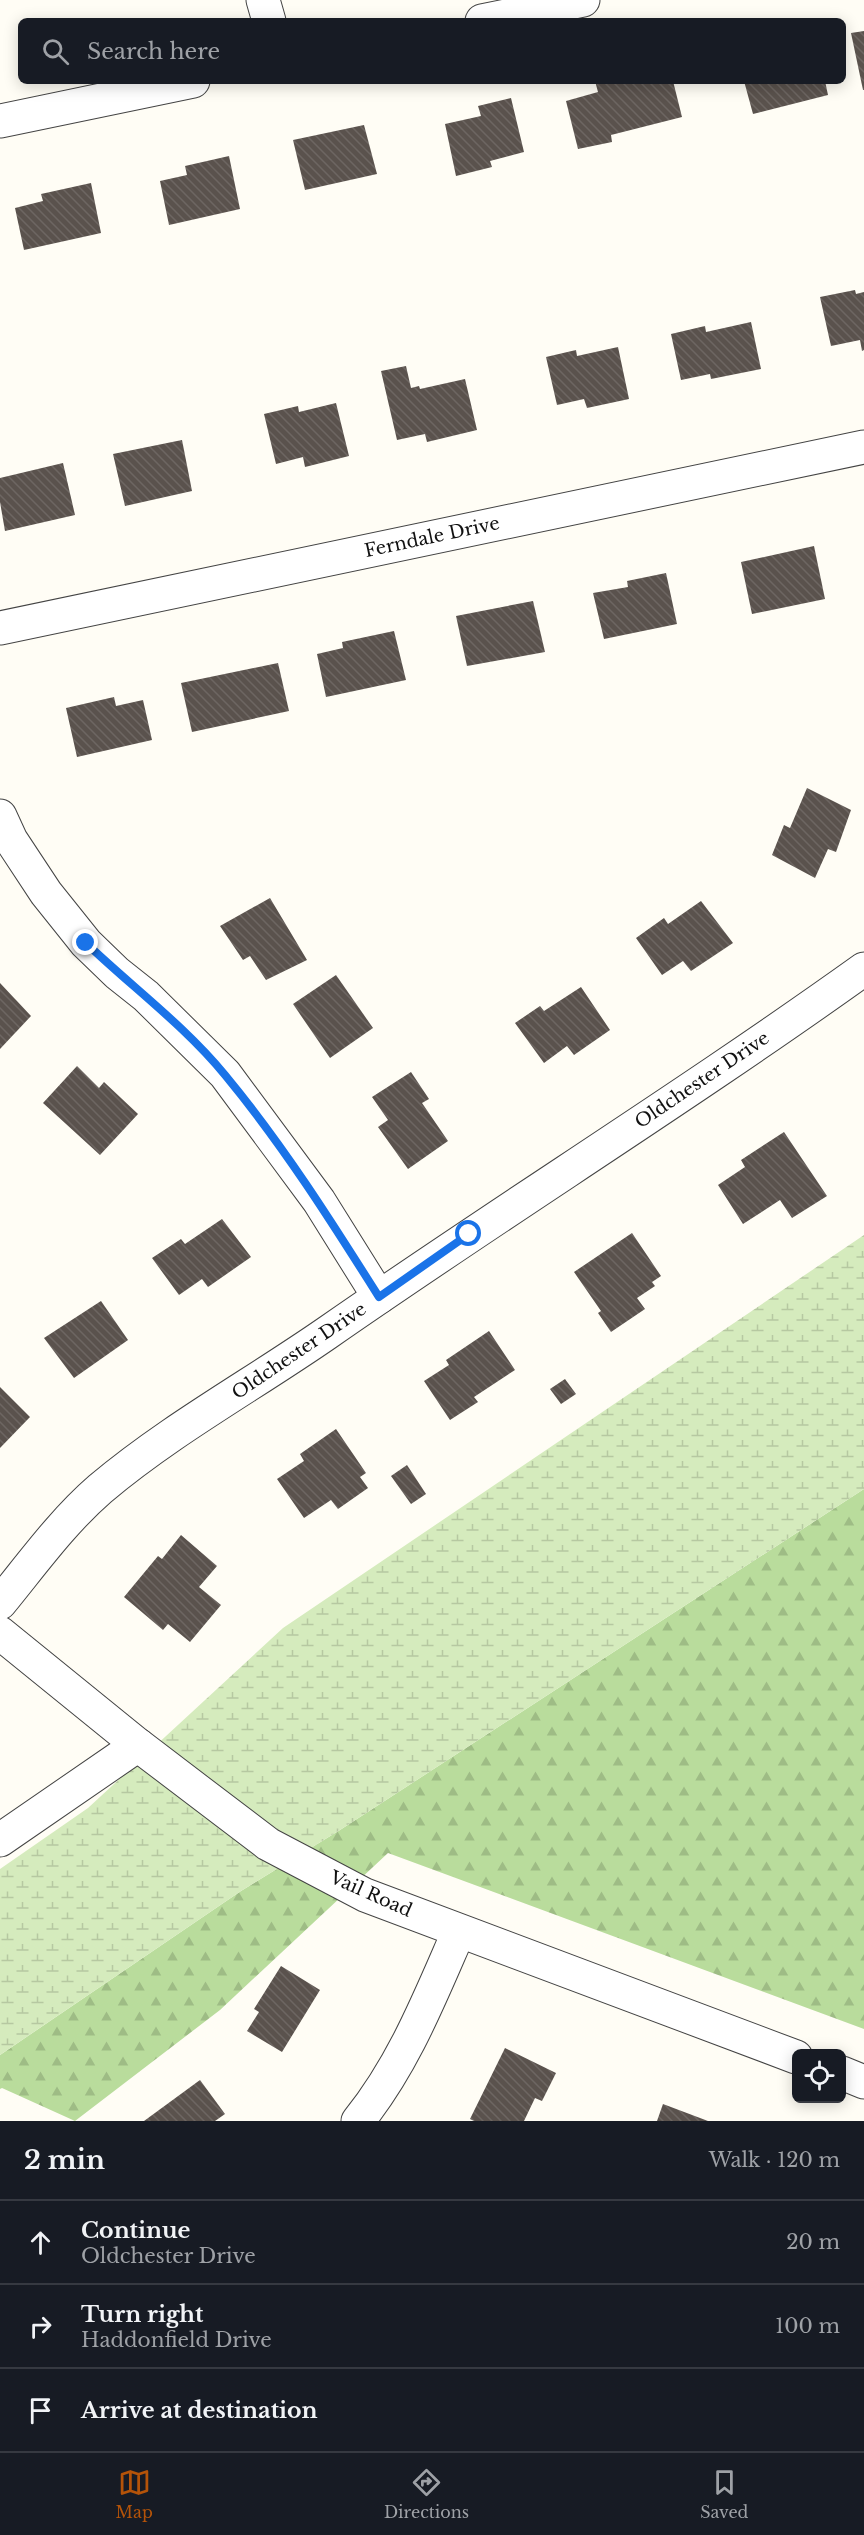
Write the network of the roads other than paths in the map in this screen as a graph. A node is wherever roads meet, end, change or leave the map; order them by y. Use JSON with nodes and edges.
{"nodes":[{"id":1,"x":263,"y":0,"type":"edge"},
{"id":2,"x":583,"y":0,"type":"edge"},
{"id":3,"x":268,"y":18,"type":"edge"},
{"id":4,"x":496,"y":18,"type":"edge"},
{"id":5,"x":179,"y":84,"type":"edge"},
{"id":6,"x":0,"y":121,"type":"edge"},
{"id":7,"x":864,"y":447,"type":"edge"},
{"id":8,"x":0,"y":628,"type":"edge"},
{"id":9,"x":0,"y":816,"type":"edge"},
{"id":10,"x":864,"y":969,"type":"edge"},
{"id":11,"x":379,"y":1297,"type":"junction"},
{"id":12,"x":0,"y":1602,"type":"edge"},
{"id":13,"x":0,"y":1633,"type":"edge"},
{"id":14,"x":138,"y":1745,"type":"junction"},
{"id":15,"x":0,"y":1840,"type":"edge"},
{"id":16,"x":459,"y":1931,"type":"junction"},
{"id":17,"x":792,"y":2055,"type":"edge"},
{"id":18,"x":846,"y":2075,"type":"edge"},
{"id":19,"x":864,"y":2082,"type":"edge"},
{"id":20,"x":358,"y":2121,"type":"edge"}],
"edges":[{"from":1,"to":3,"type":"street"},
{"from":2,"to":4,"type":"street"},
{"from":5,"to":6,"type":"street"},
{"from":7,"to":8,"type":"street","name":"Ferndale Drive"},
{"from":9,"to":11,"type":"street"},
{"from":10,"to":11,"type":"street","name":"Oldchester Drive"},
{"from":11,"to":12,"type":"street","name":"Oldchester Drive"},
{"from":13,"to":14,"type":"street","name":"Vail Road"},
{"from":14,"to":15,"type":"street"},
{"from":14,"to":16,"type":"street","name":"Vail Road"},
{"from":16,"to":17,"type":"street","name":"Vail Road"},
{"from":16,"to":20,"type":"street"},
{"from":18,"to":19,"type":"street"}]}
